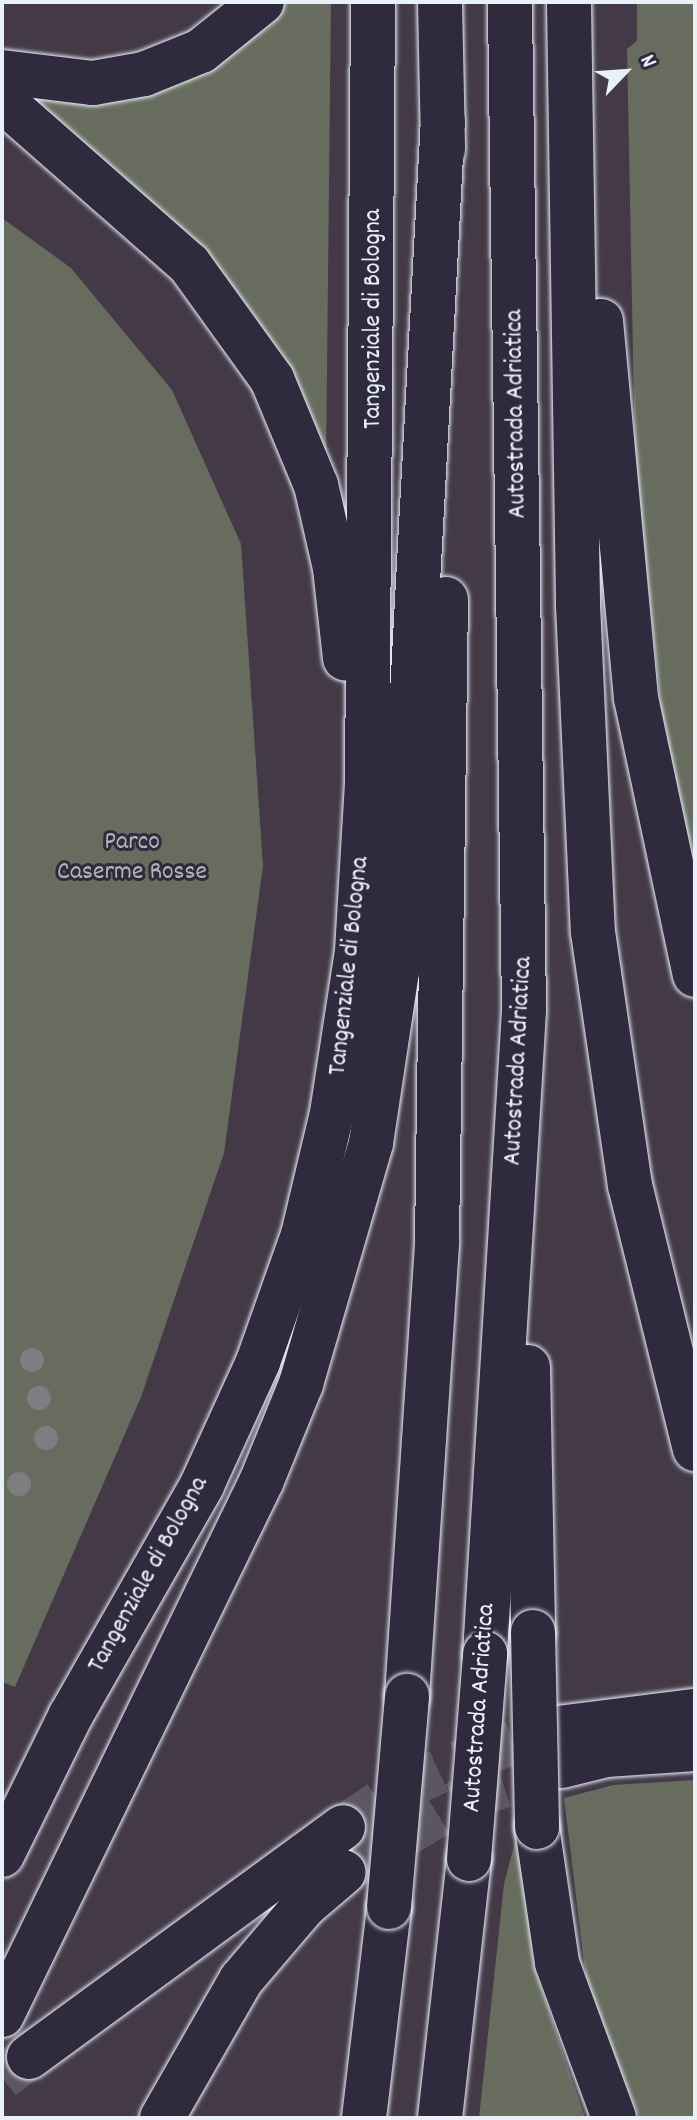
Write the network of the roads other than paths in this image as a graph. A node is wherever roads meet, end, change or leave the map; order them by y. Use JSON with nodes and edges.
{"nodes":[{"id":1,"x":262,"y":2,"type":"edge"},
{"id":2,"x":373,"y":2,"type":"edge"},
{"id":3,"x":440,"y":2,"type":"edge"},
{"id":4,"x":510,"y":2,"type":"edge"},
{"id":5,"x":569,"y":2,"type":"edge"},
{"id":6,"x":578,"y":2,"type":"edge"},
{"id":7,"x":2,"y":72,"type":"edge"},
{"id":8,"x":2,"y":100,"type":"edge"},
{"id":9,"x":443,"y":120,"type":"junction"},
{"id":10,"x":357,"y":951,"type":"junction"},
{"id":11,"x":695,"y":975,"type":"edge"},
{"id":12,"x":524,"y":1010,"type":"junction"},
{"id":13,"x":695,"y":1449,"type":"edge"},
{"id":14,"x":695,"y":1711,"type":"edge"},
{"id":15,"x":695,"y":1749,"type":"edge"},
{"id":16,"x":343,"y":1827,"type":"tunnel mouth"},
{"id":17,"x":2,"y":1855,"type":"edge"},
{"id":18,"x":344,"y":1872,"type":"tunnel mouth"},
{"id":19,"x":2,"y":2015,"type":"tunnel mouth"},
{"id":20,"x":29,"y":2057,"type":"tunnel mouth"},
{"id":21,"x":162,"y":2118,"type":"edge"},
{"id":22,"x":364,"y":2118,"type":"edge"},
{"id":23,"x":440,"y":2118,"type":"edge"},
{"id":24,"x":614,"y":2118,"type":"edge"}],
"edges":[{"from":1,"to":7,"type":"highway"},
{"from":2,"to":10,"type":"highway","name":"Tangenziale di Bologna"},
{"from":3,"to":9,"type":"highway"},
{"from":4,"to":12,"type":"highway","name":"Autostrada Adriatica"},
{"from":5,"to":13,"type":"highway"},
{"from":6,"to":11,"type":"highway"},
{"from":8,"to":10,"type":"highway"},
{"from":9,"to":19,"type":"highway"},
{"from":9,"to":22,"type":"highway","bridge":true},
{"from":10,"to":17,"type":"highway","name":"Tangenziale di Bologna"},
{"from":12,"to":23,"type":"highway","name":"Autostrada Adriatica","bridge":true},
{"from":12,"to":24,"type":"highway","bridge":true},
{"from":14,"to":15,"type":"highway"},
{"from":16,"to":20,"type":"highway"},
{"from":18,"to":21,"type":"highway"}]}
